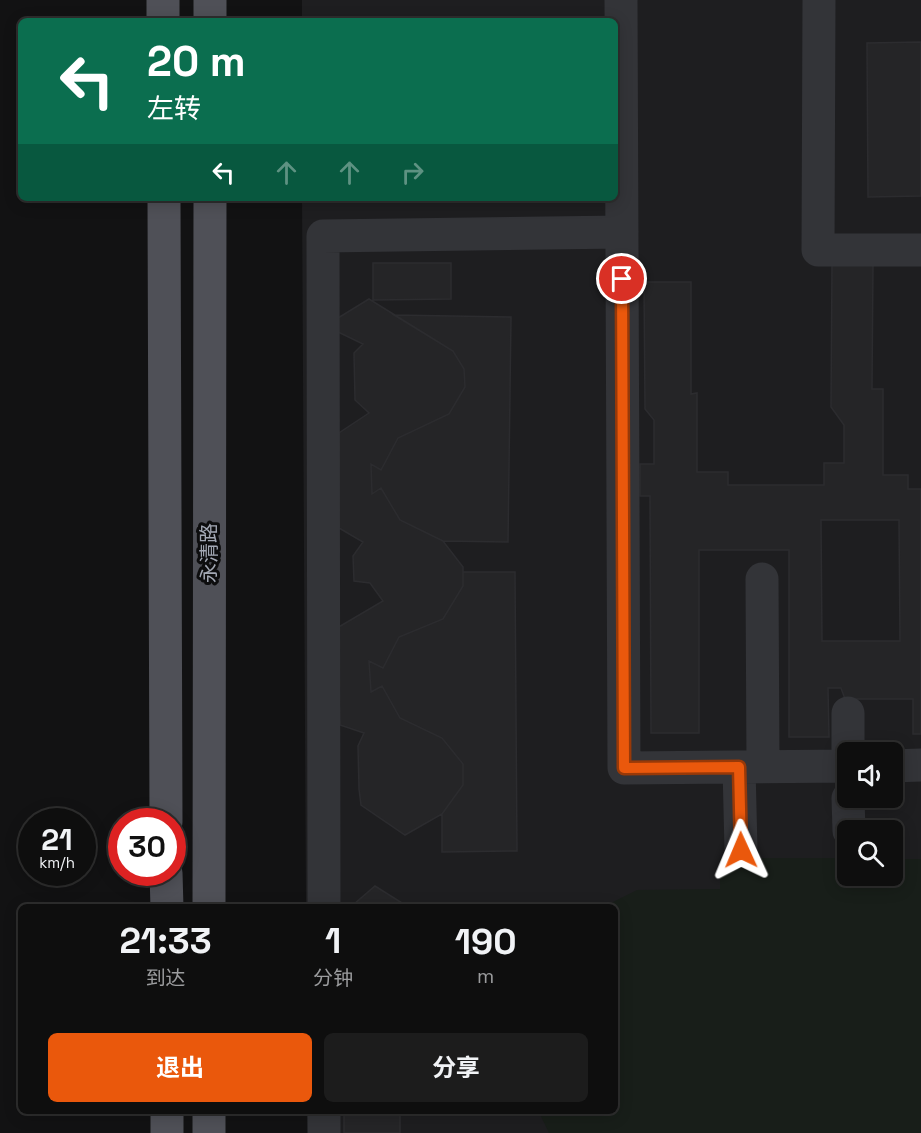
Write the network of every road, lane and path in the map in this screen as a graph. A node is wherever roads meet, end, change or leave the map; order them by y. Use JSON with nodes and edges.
{"nodes":[{"id":1,"x":163,"y":0,"type":"edge"},
{"id":2,"x":210,"y":0,"type":"edge"},
{"id":3,"x":621,"y":0,"type":"edge"},
{"id":4,"x":819,"y":0,"type":"edge"},
{"id":5,"x":163,"y":18,"type":"edge"},
{"id":6,"x":210,"y":18,"type":"edge"},
{"id":7,"x":164,"y":201,"type":"edge"},
{"id":8,"x":210,"y":201,"type":"edge"},
{"id":9,"x":622,"y":232,"type":"junction"},
{"id":10,"x":921,"y":250,"type":"edge"},
{"id":11,"x":762,"y":579,"type":"dead end"},
{"id":12,"x":848,"y":713,"type":"dead end"},
{"id":13,"x":848,"y":742,"type":"edge"},
{"id":14,"x":921,"y":765,"type":"edge"},
{"id":15,"x":837,"y":766,"type":"edge"},
{"id":16,"x":903,"y":766,"type":"edge"},
{"id":17,"x":751,"y":767,"type":"junction"},
{"id":18,"x":166,"y":808,"type":"edge"},
{"id":19,"x":741,"y":850,"type":"dead end"},
{"id":20,"x":166,"y":886,"type":"edge"},
{"id":21,"x":167,"y":904,"type":"edge"},
{"id":22,"x":209,"y":904,"type":"edge"},
{"id":23,"x":324,"y":904,"type":"edge"},
{"id":24,"x":167,"y":1114,"type":"edge"},
{"id":25,"x":209,"y":1114,"type":"edge"},
{"id":26,"x":324,"y":1114,"type":"edge"},
{"id":27,"x":168,"y":1133,"type":"edge"},
{"id":28,"x":209,"y":1133,"type":"edge"},
{"id":29,"x":324,"y":1133,"type":"edge"}],
"edges":[{"from":1,"to":5,"type":"main road"},
{"from":2,"to":6,"type":"main road"},
{"from":3,"to":9,"type":"street"},
{"from":4,"to":10,"type":"street"},
{"from":7,"to":18,"type":"main road"},
{"from":8,"to":22,"type":"main road","name":"永清路"},
{"from":9,"to":17,"type":"street"},
{"from":9,"to":23,"type":"street"},
{"from":11,"to":17,"type":"street"},
{"from":12,"to":13,"type":"street"},
{"from":14,"to":16,"type":"street"},
{"from":15,"to":17,"type":"street"},
{"from":17,"to":19,"type":"street"},
{"from":20,"to":21,"type":"main road"},
{"from":24,"to":27,"type":"main road"},
{"from":25,"to":28,"type":"main road"},
{"from":26,"to":29,"type":"street"}]}
